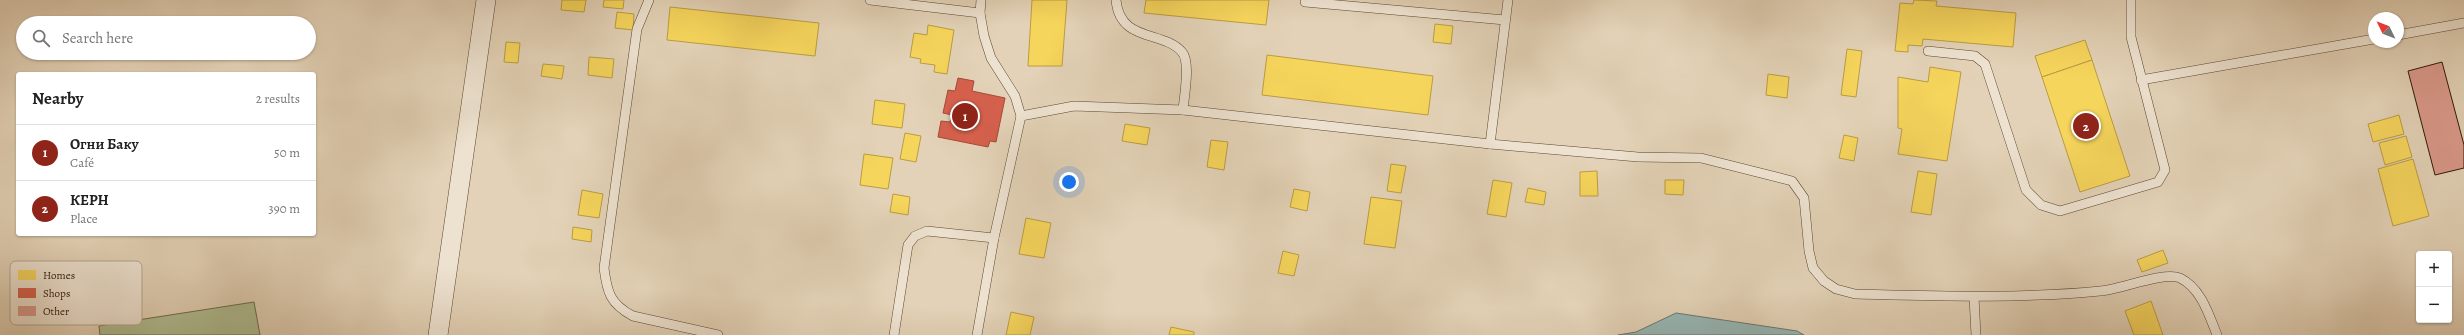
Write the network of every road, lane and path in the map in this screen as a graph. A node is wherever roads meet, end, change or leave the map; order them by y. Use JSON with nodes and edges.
{"nodes":[{"id":1,"x":486,"y":0,"type":"edge"},
{"id":2,"x":648,"y":0,"type":"edge"},
{"id":3,"x":870,"y":0,"type":"edge"},
{"id":4,"x":981,"y":0,"type":"edge"},
{"id":5,"x":1116,"y":0,"type":"edge"},
{"id":6,"x":1508,"y":0,"type":"edge"},
{"id":7,"x":2131,"y":0,"type":"edge"},
{"id":8,"x":1305,"y":2,"type":"dead end"},
{"id":9,"x":980,"y":13,"type":"junction"},
{"id":10,"x":1505,"y":20,"type":"junction"},
{"id":11,"x":2464,"y":23,"type":"edge"},
{"id":12,"x":2404,"y":34,"type":"edge"},
{"id":13,"x":2368,"y":40,"type":"edge"},
{"id":14,"x":1928,"y":51,"type":"dead end"},
{"id":15,"x":2140,"y":80,"type":"junction"},
{"id":16,"x":1184,"y":110,"type":"junction"},
{"id":17,"x":1021,"y":116,"type":"junction"},
{"id":18,"x":1490,"y":144,"type":"junction"},
{"id":19,"x":994,"y":238,"type":"junction"},
{"id":20,"x":1974,"y":297,"type":"junction"},
{"id":21,"x":438,"y":335,"type":"edge"},
{"id":22,"x":718,"y":335,"type":"edge"},
{"id":23,"x":894,"y":335,"type":"edge"},
{"id":24,"x":977,"y":335,"type":"edge"},
{"id":25,"x":1976,"y":335,"type":"edge"},
{"id":26,"x":2216,"y":335,"type":"edge"}],
"edges":[{"from":1,"to":21,"type":"street"},
{"from":2,"to":22,"type":"lane"},
{"from":3,"to":9,"type":"lane"},
{"from":4,"to":9,"type":"lane"},
{"from":5,"to":16,"type":"lane"},
{"from":6,"to":10,"type":"lane"},
{"from":7,"to":15,"type":"lane"},
{"from":8,"to":10,"type":"lane"},
{"from":9,"to":17,"type":"lane"},
{"from":10,"to":18,"type":"lane"},
{"from":11,"to":12,"type":"lane"},
{"from":13,"to":15,"type":"lane"},
{"from":14,"to":15,"type":"lane"},
{"from":16,"to":17,"type":"lane"},
{"from":16,"to":18,"type":"lane"},
{"from":17,"to":19,"type":"lane"},
{"from":18,"to":20,"type":"lane"},
{"from":19,"to":23,"type":"lane"},
{"from":19,"to":24,"type":"lane"},
{"from":20,"to":25,"type":"lane"},
{"from":20,"to":26,"type":"lane"}]}
